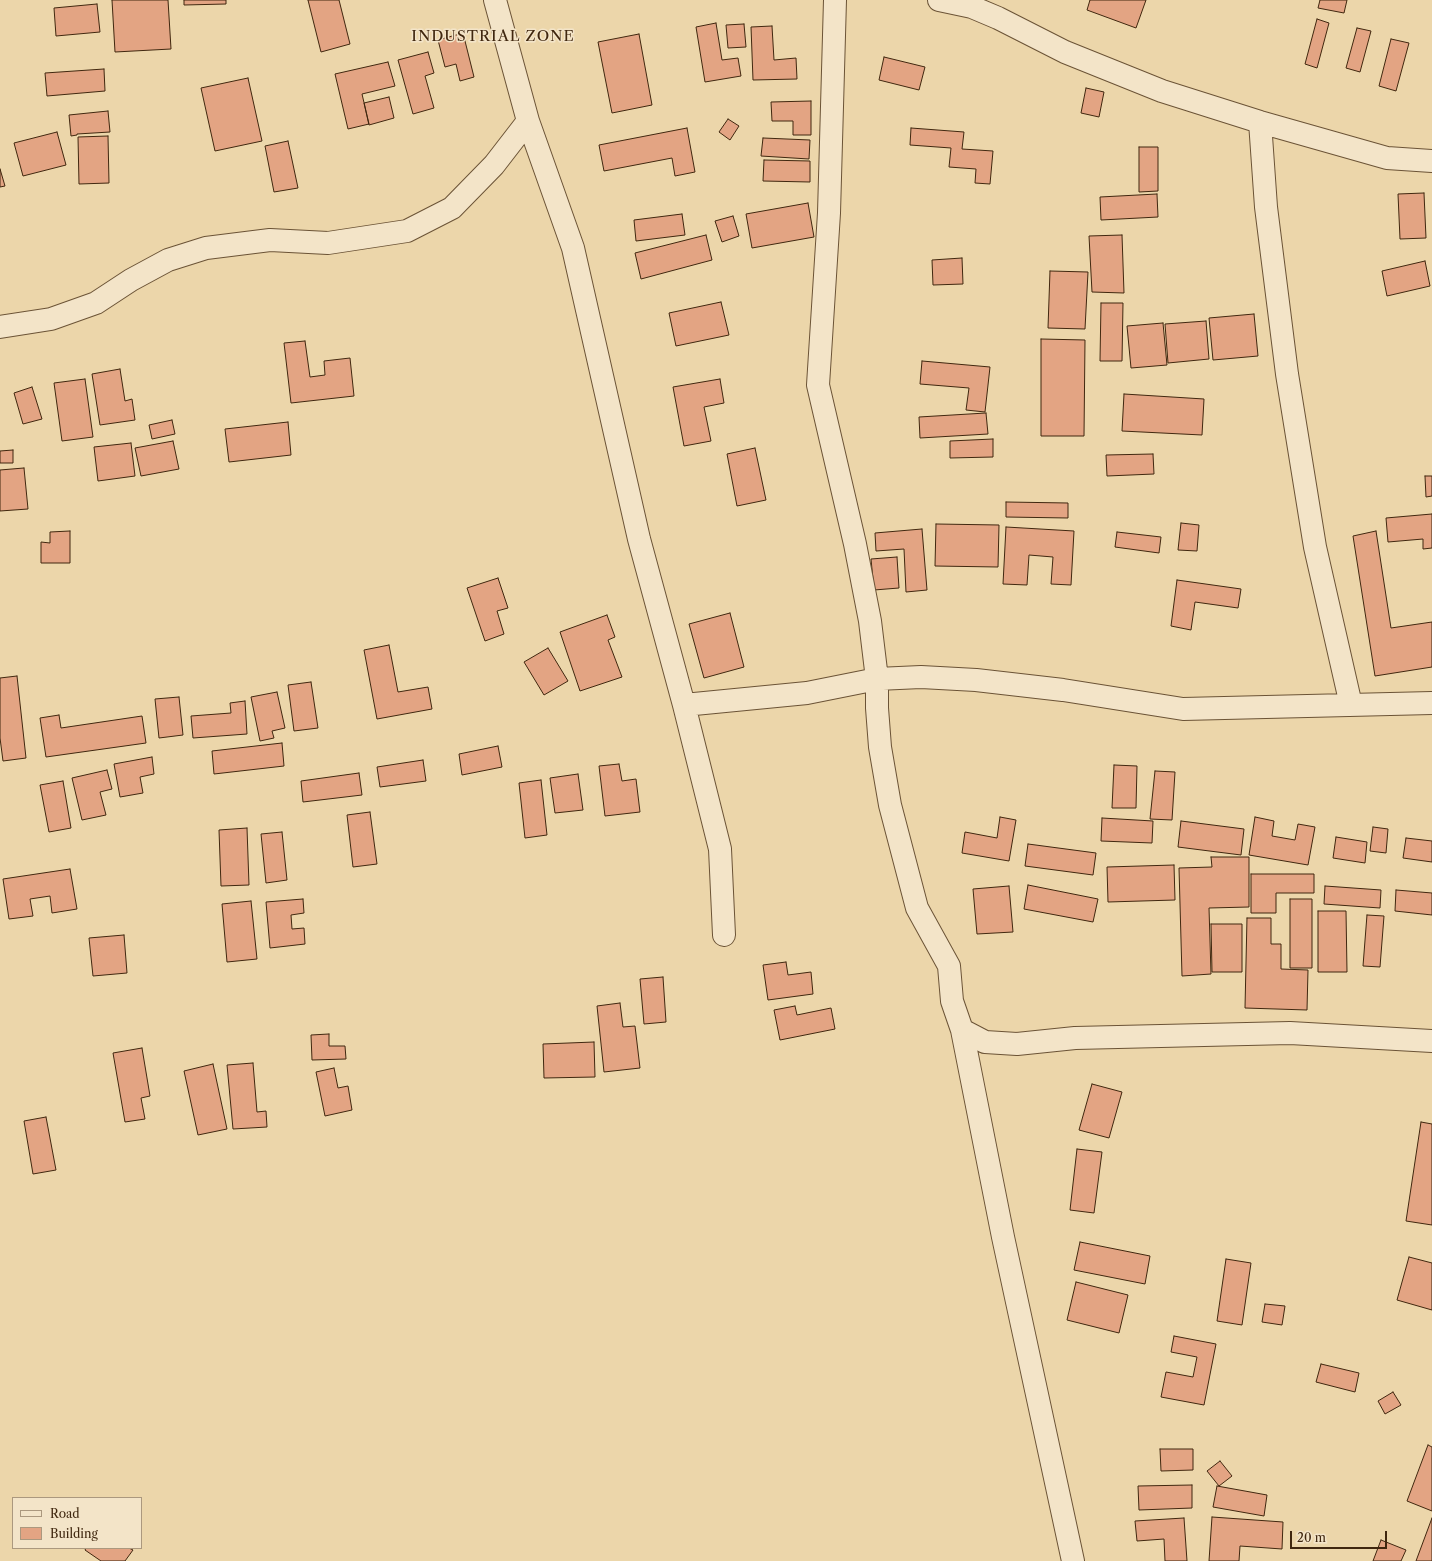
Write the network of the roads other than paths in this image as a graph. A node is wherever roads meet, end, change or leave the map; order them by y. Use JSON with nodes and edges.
{"nodes":[{"id":1,"x":495,"y":0,"type":"edge"},
{"id":2,"x":835,"y":0,"type":"edge"},
{"id":3,"x":939,"y":0,"type":"edge"},
{"id":4,"x":973,"y":4,"type":"edge"},
{"id":5,"x":528,"y":121,"type":"junction"},
{"id":6,"x":1260,"y":122,"type":"junction"},
{"id":7,"x":1432,"y":161,"type":"edge"},
{"id":8,"x":0,"y":327,"type":"edge"},
{"id":9,"x":877,"y":679,"type":"junction"},
{"id":10,"x":1432,"y":703,"type":"edge"},
{"id":11,"x":684,"y":705,"type":"junction"},
{"id":12,"x":1351,"y":705,"type":"junction"},
{"id":13,"x":724,"y":935,"type":"dead end"},
{"id":14,"x":962,"y":1030,"type":"junction"},
{"id":15,"x":1432,"y":1041,"type":"edge"},
{"id":16,"x":1073,"y":1561,"type":"edge"}],
"edges":[{"from":1,"to":5,"type":"street"},
{"from":2,"to":9,"type":"street"},
{"from":3,"to":4,"type":"street"},
{"from":4,"to":6,"type":"street"},
{"from":5,"to":8,"type":"street"},
{"from":5,"to":11,"type":"street"},
{"from":6,"to":7,"type":"street"},
{"from":6,"to":12,"type":"street"},
{"from":9,"to":11,"type":"street"},
{"from":9,"to":12,"type":"street"},
{"from":9,"to":14,"type":"street"},
{"from":10,"to":12,"type":"street"},
{"from":11,"to":13,"type":"street"},
{"from":14,"to":15,"type":"street"},
{"from":14,"to":16,"type":"street"}]}
